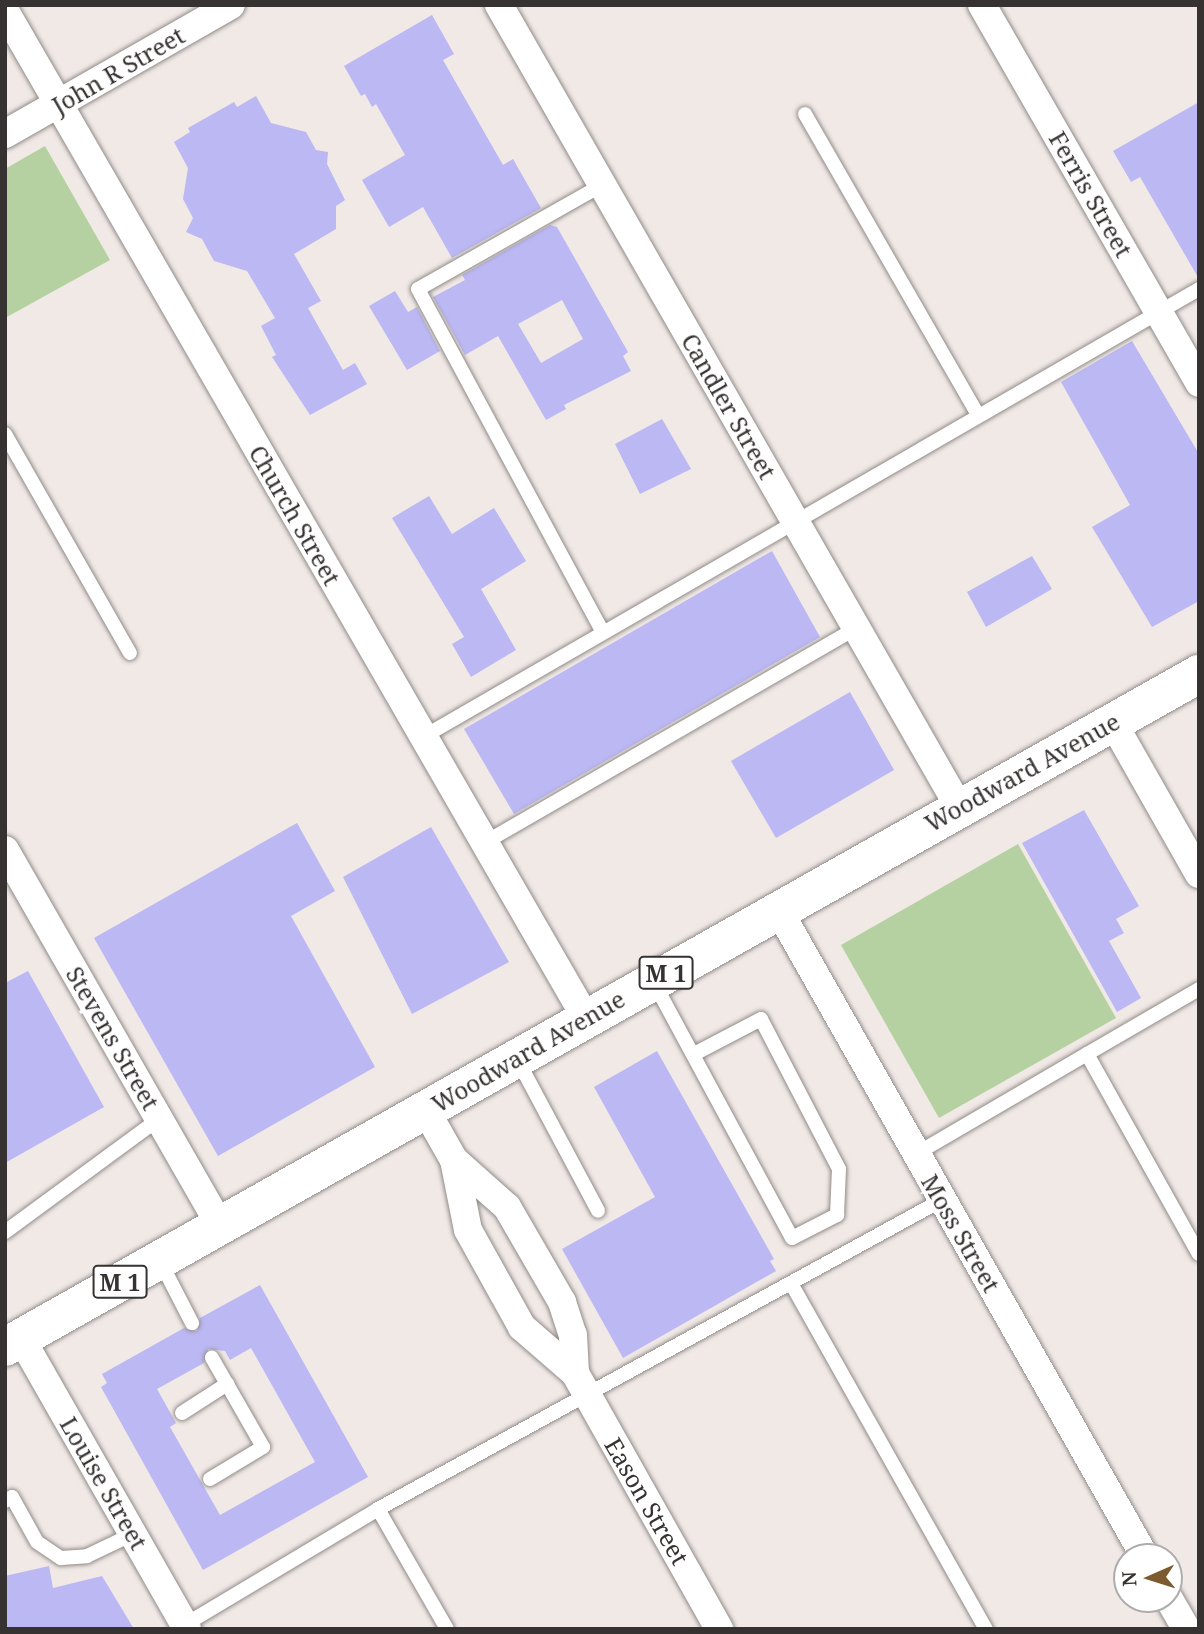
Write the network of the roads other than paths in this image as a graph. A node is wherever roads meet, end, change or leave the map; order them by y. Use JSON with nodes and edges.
{"nodes":[{"id":1,"x":232,"y":5,"type":"edge"},
{"id":2,"x":499,"y":5,"type":"edge"},
{"id":3,"x":982,"y":5,"type":"edge"},
{"id":4,"x":5,"y":11,"type":"edge"},
{"id":5,"x":58,"y":104,"type":"junction"},
{"id":6,"x":805,"y":114,"type":"dead end"},
{"id":7,"x":5,"y":134,"type":"edge"},
{"id":8,"x":602,"y":185,"type":"junction"},
{"id":9,"x":1199,"y":289,"type":"edge"},
{"id":10,"x":1158,"y":312,"type":"junction"},
{"id":11,"x":1199,"y":383,"type":"edge"},
{"id":12,"x":978,"y":415,"type":"junction"},
{"id":13,"x":5,"y":435,"type":"edge"},
{"id":14,"x":795,"y":521,"type":"junction"},
{"id":15,"x":856,"y":628,"type":"junction"},
{"id":16,"x":603,"y":632,"type":"junction"},
{"id":17,"x":130,"y":653,"type":"dead end"},
{"id":18,"x":1199,"y":674,"type":"edge"},
{"id":19,"x":1112,"y":721,"type":"junction"},
{"id":20,"x":423,"y":737,"type":"junction"},
{"id":21,"x":959,"y":807,"type":"junction"},
{"id":22,"x":484,"y":843,"type":"junction"},
{"id":23,"x":5,"y":850,"type":"edge"},
{"id":24,"x":1199,"y":874,"type":"edge"},
{"id":25,"x":778,"y":909,"type":"junction"},
{"id":26,"x":652,"y":980,"type":"junction"},
{"id":27,"x":1199,"y":989,"type":"edge"},
{"id":28,"x":586,"y":1018,"type":"junction"},
{"id":29,"x":694,"y":1054,"type":"junction"},
{"id":30,"x":1087,"y":1054,"type":"junction"},
{"id":31,"x":516,"y":1058,"type":"junction"},
{"id":32,"x":425,"y":1109,"type":"junction"},
{"id":33,"x":159,"y":1119,"type":"junction"},
{"id":34,"x":916,"y":1154,"type":"junction"},
{"id":35,"x":454,"y":1160,"type":"junction"},
{"id":36,"x":942,"y":1200,"type":"junction"},
{"id":37,"x":598,"y":1211,"type":"dead end"},
{"id":38,"x":220,"y":1225,"type":"junction"},
{"id":39,"x":5,"y":1232,"type":"edge"},
{"id":40,"x":1199,"y":1254,"type":"edge"},
{"id":41,"x":159,"y":1259,"type":"junction"},
{"id":42,"x":792,"y":1285,"type":"junction"},
{"id":43,"x":192,"y":1323,"type":"dead end"},
{"id":44,"x":13,"y":1342,"type":"edge"},
{"id":45,"x":212,"y":1358,"type":"dead end"},
{"id":46,"x":227,"y":1384,"type":"junction"},
{"id":47,"x":581,"y":1384,"type":"junction"},
{"id":48,"x":182,"y":1413,"type":"dead end"},
{"id":49,"x":210,"y":1479,"type":"dead end"},
{"id":50,"x":5,"y":1501,"type":"edge"},
{"id":51,"x":378,"y":1509,"type":"junction"},
{"id":52,"x":132,"y":1534,"type":"junction"},
{"id":53,"x":1137,"y":1543,"type":"edge"},
{"id":54,"x":1177,"y":1613,"type":"edge"},
{"id":55,"x":183,"y":1628,"type":"edge"},
{"id":56,"x":447,"y":1629,"type":"edge"},
{"id":57,"x":719,"y":1629,"type":"edge"},
{"id":58,"x":986,"y":1629,"type":"edge"},
{"id":59,"x":1186,"y":1629,"type":"edge"}],
"edges":[{"from":1,"to":5,"type":"street","name":"John R Street"},
{"from":2,"to":8,"type":"street","name":"Candler Street"},
{"from":3,"to":10,"type":"street","name":"Ferris Street"},
{"from":4,"to":5,"type":"street","name":"Church Street"},
{"from":5,"to":7,"type":"street","name":"John R Street"},
{"from":5,"to":20,"type":"street","name":"Church Street"},
{"from":6,"to":12,"type":"lane"},
{"from":8,"to":14,"type":"street","name":"Candler Street"},
{"from":8,"to":16,"type":"lane"},
{"from":9,"to":10,"type":"lane"},
{"from":10,"to":11,"type":"street","name":"Ferris Street"},
{"from":10,"to":12,"type":"lane"},
{"from":12,"to":14,"type":"lane"},
{"from":13,"to":17,"type":"lane"},
{"from":14,"to":15,"type":"street","name":"Candler Street"},
{"from":14,"to":16,"type":"lane"},
{"from":15,"to":21,"type":"street","name":"Candler Street"},
{"from":15,"to":22,"type":"lane"},
{"from":16,"to":20,"type":"lane"},
{"from":18,"to":19,"type":"main road","name":"Woodward Avenue","number":"M 1"},
{"from":19,"to":21,"type":"main road","name":"Woodward Avenue","number":"M 1"},
{"from":19,"to":24,"type":"street"},
{"from":20,"to":22,"type":"street","name":"Church Street"},
{"from":21,"to":25,"type":"main road","name":"Woodward Avenue","number":"M 1"},
{"from":22,"to":28,"type":"street","name":"Church Street"},
{"from":23,"to":33,"type":"street","name":"Stevens Street"},
{"from":25,"to":26,"type":"main road","name":"Woodward Avenue","number":"M 1"},
{"from":25,"to":34,"type":"street","name":"Moss Street"},
{"from":26,"to":28,"type":"main road","name":"Woodward Avenue","number":"M 1"},
{"from":26,"to":29,"type":"lane"},
{"from":27,"to":30,"type":"lane"},
{"from":28,"to":31,"type":"main road","name":"Woodward Avenue","number":"M 1"},
{"from":29,"to":29,"type":"lane"},
{"from":30,"to":34,"type":"lane"},
{"from":30,"to":40,"type":"lane"},
{"from":31,"to":32,"type":"main road","name":"Woodward Avenue","number":"M 1"},
{"from":31,"to":37,"type":"lane"},
{"from":32,"to":35,"type":"street","name":"Eason Street"},
{"from":32,"to":38,"type":"main road","name":"Woodward Avenue","number":"M 1"},
{"from":33,"to":38,"type":"street","name":"Stevens Street"},
{"from":33,"to":39,"type":"lane"},
{"from":34,"to":36,"type":"street","name":"Moss Street"},
{"from":35,"to":47,"type":"street","name":"Eason Street"},
{"from":35,"to":47,"type":"street","name":"Eason Street"},
{"from":36,"to":42,"type":"lane"},
{"from":36,"to":53,"type":"street","name":"Moss Street"},
{"from":38,"to":41,"type":"main road","name":"Woodward Avenue","number":"M 1"},
{"from":41,"to":43,"type":"lane"},
{"from":41,"to":44,"type":"main road","name":"Woodward Avenue","number":"M 1"},
{"from":42,"to":47,"type":"lane"},
{"from":42,"to":58,"type":"lane"},
{"from":44,"to":52,"type":"street","name":"Louise Street"},
{"from":45,"to":46,"type":"lane"},
{"from":46,"to":48,"type":"lane"},
{"from":46,"to":49,"type":"lane"},
{"from":47,"to":51,"type":"lane"},
{"from":47,"to":57,"type":"street","name":"Eason Street"},
{"from":50,"to":52,"type":"lane"},
{"from":51,"to":55,"type":"lane"},
{"from":51,"to":56,"type":"lane"},
{"from":52,"to":55,"type":"street","name":"Louise Street"},
{"from":54,"to":59,"type":"street"}]}
